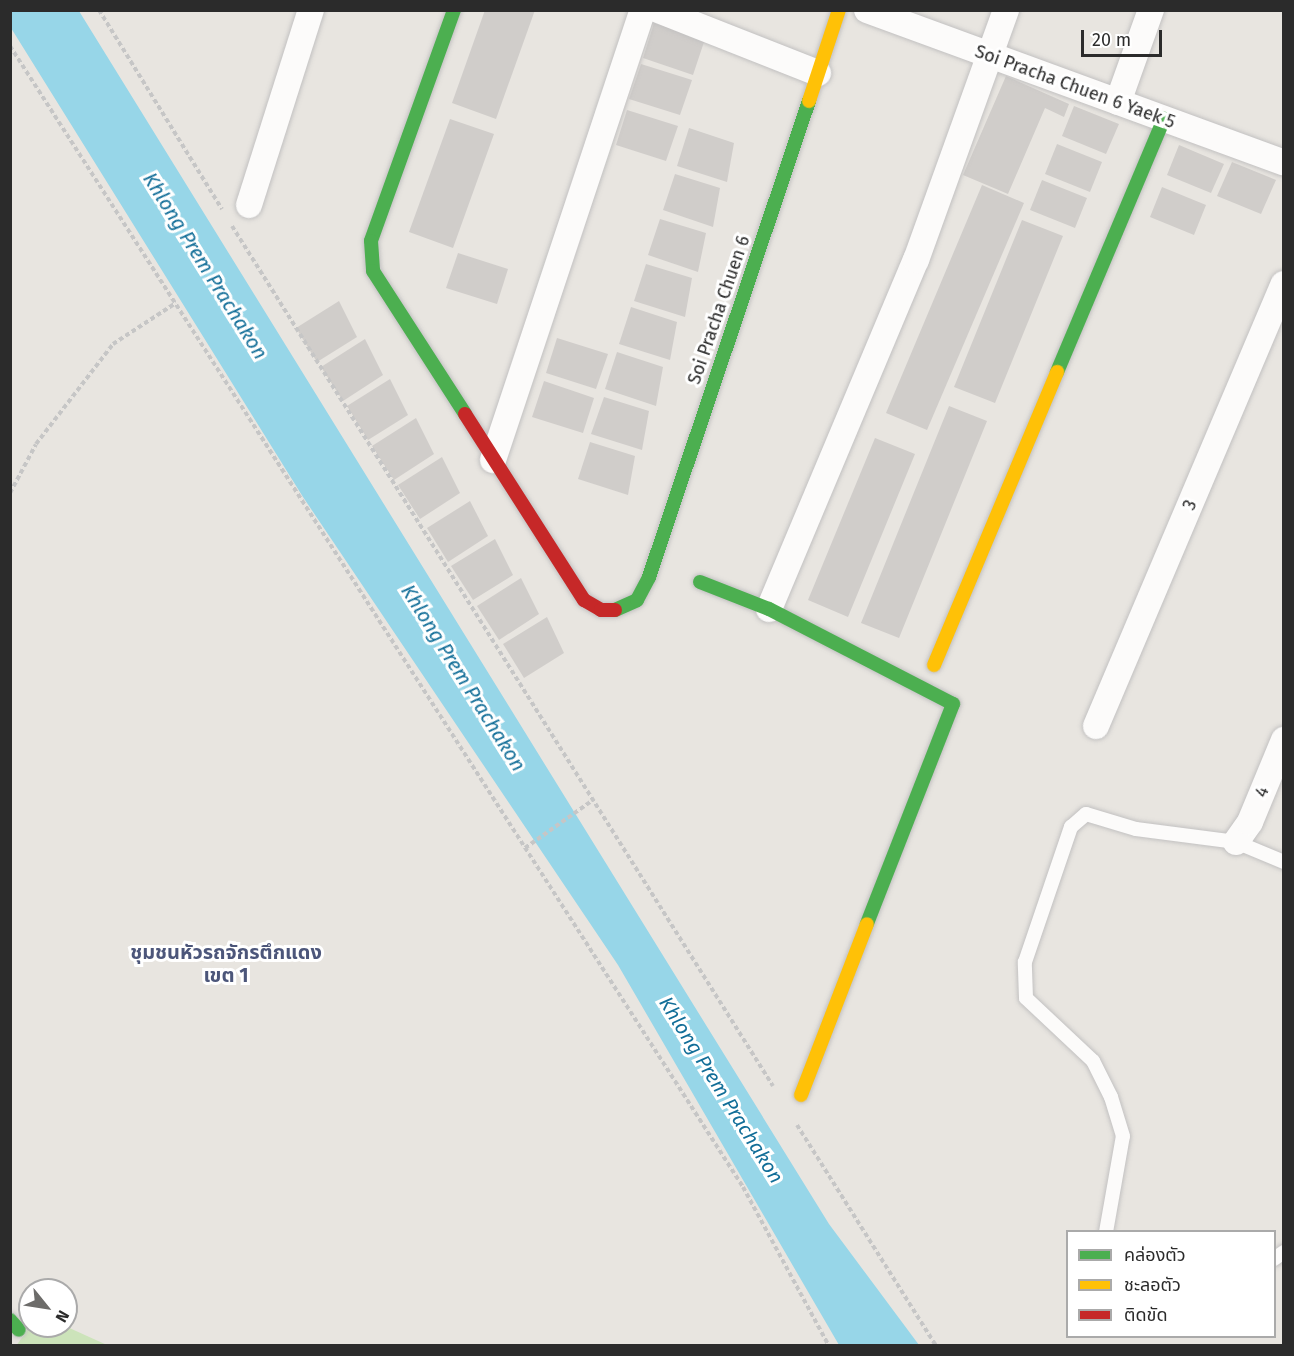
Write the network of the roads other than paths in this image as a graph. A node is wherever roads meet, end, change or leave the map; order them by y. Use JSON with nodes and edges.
{"nodes":[{"id":1,"x":311,"y":10,"type":"edge"},
{"id":2,"x":454,"y":10,"type":"edge"},
{"id":3,"x":643,"y":10,"type":"edge"},
{"id":4,"x":658,"y":10,"type":"edge"},
{"id":5,"x":839,"y":10,"type":"edge"},
{"id":6,"x":867,"y":10,"type":"edge"},
{"id":7,"x":1006,"y":10,"type":"edge"},
{"id":8,"x":1151,"y":10,"type":"edge"},
{"id":9,"x":989,"y":55,"type":"junction"},
{"id":10,"x":818,"y":73,"type":"junction"},
{"id":11,"x":1118,"y":102,"type":"junction"},
{"id":12,"x":1164,"y":119,"type":"junction"},
{"id":13,"x":1284,"y":163,"type":"edge"},
{"id":14,"x":249,"y":205,"type":"dead end"},
{"id":15,"x":1284,"y":284,"type":"edge"},
{"id":16,"x":494,"y":460,"type":"junction"},
{"id":17,"x":700,"y":582,"type":"dead end"},
{"id":18,"x":769,"y":609,"type":"junction"},
{"id":19,"x":934,"y":665,"type":"dead end"},
{"id":20,"x":1096,"y":726,"type":"dead end"},
{"id":21,"x":1284,"y":740,"type":"edge"},
{"id":22,"x":1236,"y":842,"type":"junction"},
{"id":23,"x":1284,"y":862,"type":"edge"},
{"id":24,"x":801,"y":1095,"type":"dead end"},
{"id":25,"x":1106,"y":1230,"type":"edge"}],
"edges":[{"from":1,"to":14,"type":"street"},
{"from":2,"to":16,"type":"street"},
{"from":3,"to":16,"type":"street"},
{"from":4,"to":10,"type":"street"},
{"from":5,"to":10,"type":"street","name":"Soi Pracha Chuen 6"},
{"from":6,"to":9,"type":"street","name":"Soi Pracha Chuen 6 Yaek 5"},
{"from":7,"to":9,"type":"street"},
{"from":8,"to":11,"type":"street"},
{"from":9,"to":11,"type":"street","name":"Soi Pracha Chuen 6 Yaek 5"},
{"from":9,"to":18,"type":"street"},
{"from":10,"to":16,"type":"street","name":"Soi Pracha Chuen 6"},
{"from":11,"to":12,"type":"street","name":"Soi Pracha Chuen 6 Yaek 5"},
{"from":12,"to":13,"type":"street","name":"Soi Pracha Chuen 6 Yaek 5"},
{"from":12,"to":19,"type":"street"},
{"from":15,"to":20,"type":"street","name":"3"},
{"from":17,"to":18,"type":"street"},
{"from":18,"to":24,"type":"street"},
{"from":21,"to":22,"type":"street","name":"4"},
{"from":22,"to":23,"type":"lane"},
{"from":22,"to":25,"type":"lane"}]}
